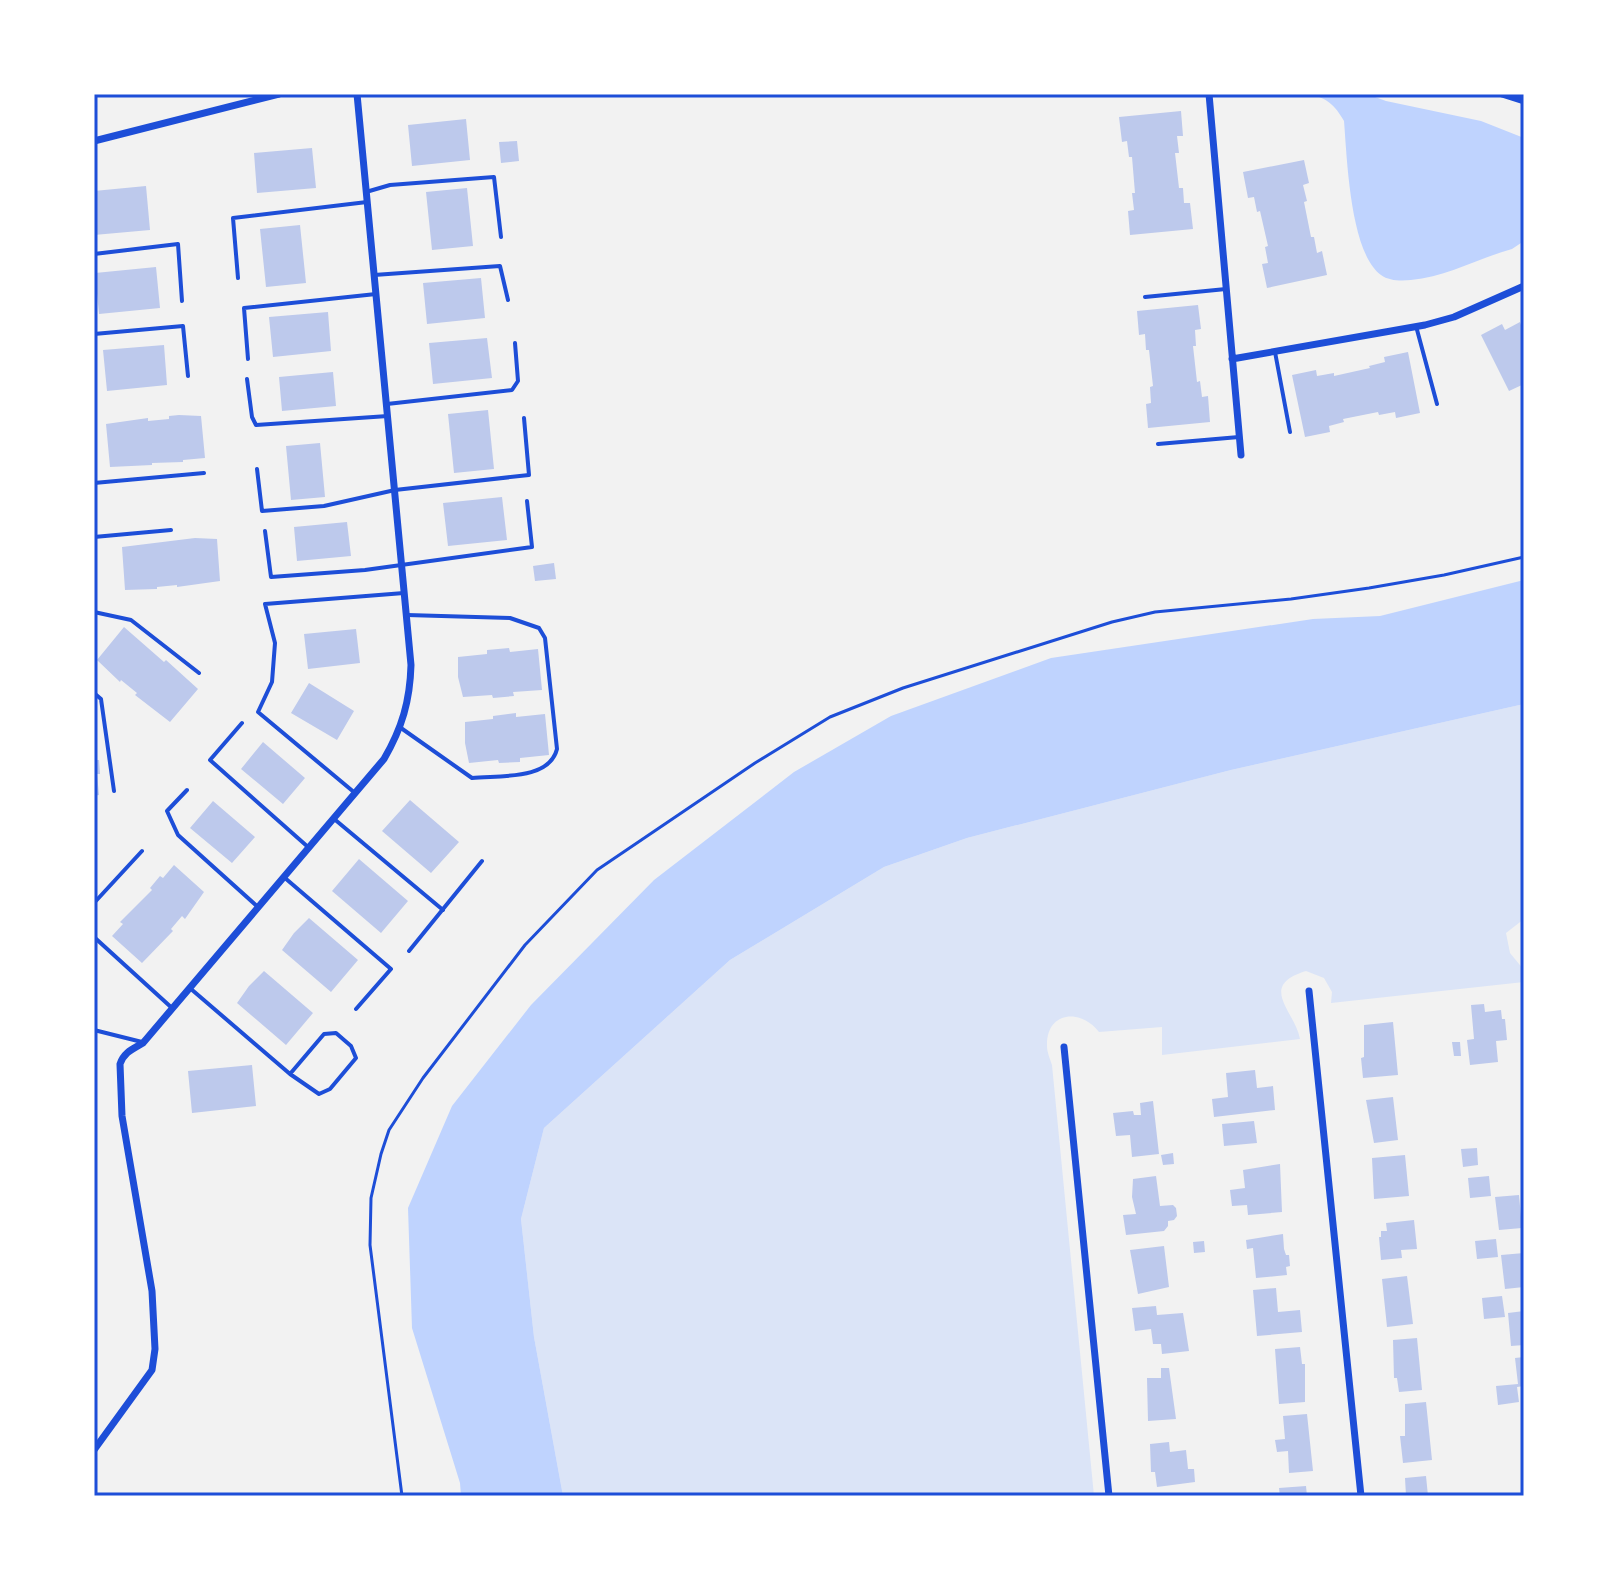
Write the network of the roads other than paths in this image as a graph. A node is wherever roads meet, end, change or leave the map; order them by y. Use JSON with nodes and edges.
{"nodes":[{"id":1,"x":279,"y":94,"type":"edge"},
{"id":2,"x":357,"y":94,"type":"edge"},
{"id":3,"x":1209,"y":94,"type":"edge"},
{"id":4,"x":1502,"y":94,"type":"edge"},
{"id":5,"x":1524,"y":101,"type":"edge"},
{"id":6,"x":94,"y":141,"type":"edge"},
{"id":7,"x":366,"y":192,"type":"junction"},
{"id":8,"x":367,"y":202,"type":"junction"},
{"id":9,"x":501,"y":237,"type":"dead end"},
{"id":10,"x":94,"y":254,"type":"edge"},
{"id":11,"x":374,"y":275,"type":"junction"},
{"id":12,"x":238,"y":278,"type":"dead end"},
{"id":13,"x":1524,"y":286,"type":"edge"},
{"id":14,"x":1226,"y":289,"type":"junction"},
{"id":15,"x":376,"y":294,"type":"junction"},
{"id":16,"x":1145,"y":297,"type":"dead end"},
{"id":17,"x":508,"y":300,"type":"dead end"},
{"id":18,"x":182,"y":301,"type":"dead end"},
{"id":19,"x":1416,"y":326,"type":"junction"},
{"id":20,"x":94,"y":334,"type":"edge"},
{"id":21,"x":515,"y":343,"type":"dead end"},
{"id":22,"x":1275,"y":352,"type":"junction"},
{"id":23,"x":248,"y":359,"type":"dead end"},
{"id":24,"x":1232,"y":359,"type":"junction"},
{"id":25,"x":188,"y":376,"type":"dead end"},
{"id":26,"x":247,"y":379,"type":"dead end"},
{"id":27,"x":387,"y":404,"type":"junction"},
{"id":28,"x":1437,"y":404,"type":"dead end"},
{"id":29,"x":388,"y":416,"type":"junction"},
{"id":30,"x":524,"y":418,"type":"dead end"},
{"id":31,"x":1290,"y":432,"type":"dead end"},
{"id":32,"x":1239,"y":437,"type":"junction"},
{"id":33,"x":1158,"y":444,"type":"dead end"},
{"id":34,"x":1241,"y":455,"type":"dead end"},
{"id":35,"x":257,"y":469,"type":"dead end"},
{"id":36,"x":204,"y":473,"type":"dead end"},
{"id":37,"x":94,"y":483,"type":"edge"},
{"id":38,"x":395,"y":490,"type":"junction"},
{"id":39,"x":527,"y":501,"type":"dead end"},
{"id":40,"x":171,"y":530,"type":"dead end"},
{"id":41,"x":265,"y":531,"type":"dead end"},
{"id":42,"x":94,"y":537,"type":"edge"},
{"id":43,"x":402,"y":563,"type":"junction"},
{"id":44,"x":404,"y":593,"type":"junction"},
{"id":45,"x":94,"y":612,"type":"edge"},
{"id":46,"x":406,"y":614,"type":"junction"},
{"id":47,"x":199,"y":673,"type":"dead end"},
{"id":48,"x":94,"y":693,"type":"edge"},
{"id":49,"x":242,"y":723,"type":"dead end"},
{"id":50,"x":401,"y":728,"type":"junction"},
{"id":51,"x":187,"y":790,"type":"dead end"},
{"id":52,"x":114,"y":791,"type":"dead end"},
{"id":53,"x":355,"y":793,"type":"junction"},
{"id":54,"x":333,"y":818,"type":"junction"},
{"id":55,"x":308,"y":847,"type":"junction"},
{"id":56,"x":142,"y":851,"type":"dead end"},
{"id":57,"x":482,"y":861,"type":"dead end"},
{"id":58,"x":283,"y":877,"type":"junction"},
{"id":59,"x":94,"y":903,"type":"edge"},
{"id":60,"x":258,"y":907,"type":"junction"},
{"id":61,"x":443,"y":910,"type":"junction"},
{"id":62,"x":94,"y":937,"type":"edge"},
{"id":63,"x":409,"y":951,"type":"dead end"},
{"id":64,"x":189,"y":988,"type":"junction"},
{"id":65,"x":1309,"y":991,"type":"dead end"},
{"id":66,"x":172,"y":1008,"type":"junction"},
{"id":67,"x":356,"y":1009,"type":"dead end"},
{"id":68,"x":94,"y":1030,"type":"edge"},
{"id":69,"x":143,"y":1043,"type":"junction"},
{"id":70,"x":1064,"y":1047,"type":"dead end"},
{"id":71,"x":290,"y":1074,"type":"junction"},
{"id":72,"x":94,"y":1450,"type":"edge"},
{"id":73,"x":1109,"y":1496,"type":"edge"},
{"id":74,"x":1361,"y":1496,"type":"edge"}],
"edges":[{"from":1,"to":6,"type":"street"},
{"from":2,"to":7,"type":"street"},
{"from":3,"to":14,"type":"street"},
{"from":4,"to":5,"type":"street"},
{"from":7,"to":8,"type":"street"},
{"from":7,"to":9,"type":"lane"},
{"from":8,"to":11,"type":"street"},
{"from":8,"to":12,"type":"lane"},
{"from":10,"to":18,"type":"lane"},
{"from":11,"to":15,"type":"street"},
{"from":11,"to":17,"type":"lane"},
{"from":13,"to":19,"type":"street"},
{"from":14,"to":16,"type":"lane"},
{"from":14,"to":24,"type":"street"},
{"from":15,"to":23,"type":"lane"},
{"from":15,"to":27,"type":"street"},
{"from":19,"to":22,"type":"street"},
{"from":19,"to":28,"type":"lane"},
{"from":20,"to":25,"type":"lane"},
{"from":21,"to":27,"type":"lane"},
{"from":22,"to":24,"type":"street"},
{"from":22,"to":31,"type":"lane"},
{"from":24,"to":32,"type":"street"},
{"from":26,"to":29,"type":"lane"},
{"from":27,"to":29,"type":"street"},
{"from":29,"to":38,"type":"street"},
{"from":30,"to":38,"type":"lane"},
{"from":32,"to":33,"type":"lane"},
{"from":32,"to":34,"type":"street"},
{"from":35,"to":38,"type":"lane"},
{"from":36,"to":37,"type":"lane"},
{"from":38,"to":43,"type":"street"},
{"from":39,"to":43,"type":"lane"},
{"from":40,"to":42,"type":"lane"},
{"from":41,"to":43,"type":"lane"},
{"from":43,"to":44,"type":"street"},
{"from":44,"to":46,"type":"street"},
{"from":44,"to":53,"type":"lane"},
{"from":45,"to":47,"type":"lane"},
{"from":46,"to":50,"type":"street"},
{"from":46,"to":50,"type":"lane"},
{"from":48,"to":52,"type":"lane"},
{"from":49,"to":55,"type":"lane"},
{"from":50,"to":53,"type":"street"},
{"from":51,"to":60,"type":"lane"},
{"from":53,"to":54,"type":"street"},
{"from":54,"to":55,"type":"street"},
{"from":54,"to":61,"type":"lane"},
{"from":55,"to":58,"type":"street"},
{"from":56,"to":59,"type":"lane"},
{"from":57,"to":61,"type":"lane"},
{"from":58,"to":60,"type":"street"},
{"from":58,"to":67,"type":"lane"},
{"from":60,"to":64,"type":"street"},
{"from":61,"to":63,"type":"lane"},
{"from":62,"to":66,"type":"lane"},
{"from":64,"to":66,"type":"street"},
{"from":64,"to":71,"type":"lane"},
{"from":65,"to":74,"type":"street"},
{"from":66,"to":69,"type":"street"},
{"from":68,"to":69,"type":"lane"},
{"from":69,"to":72,"type":"street"},
{"from":70,"to":73,"type":"street"},
{"from":71,"to":71,"type":"lane"}]}
